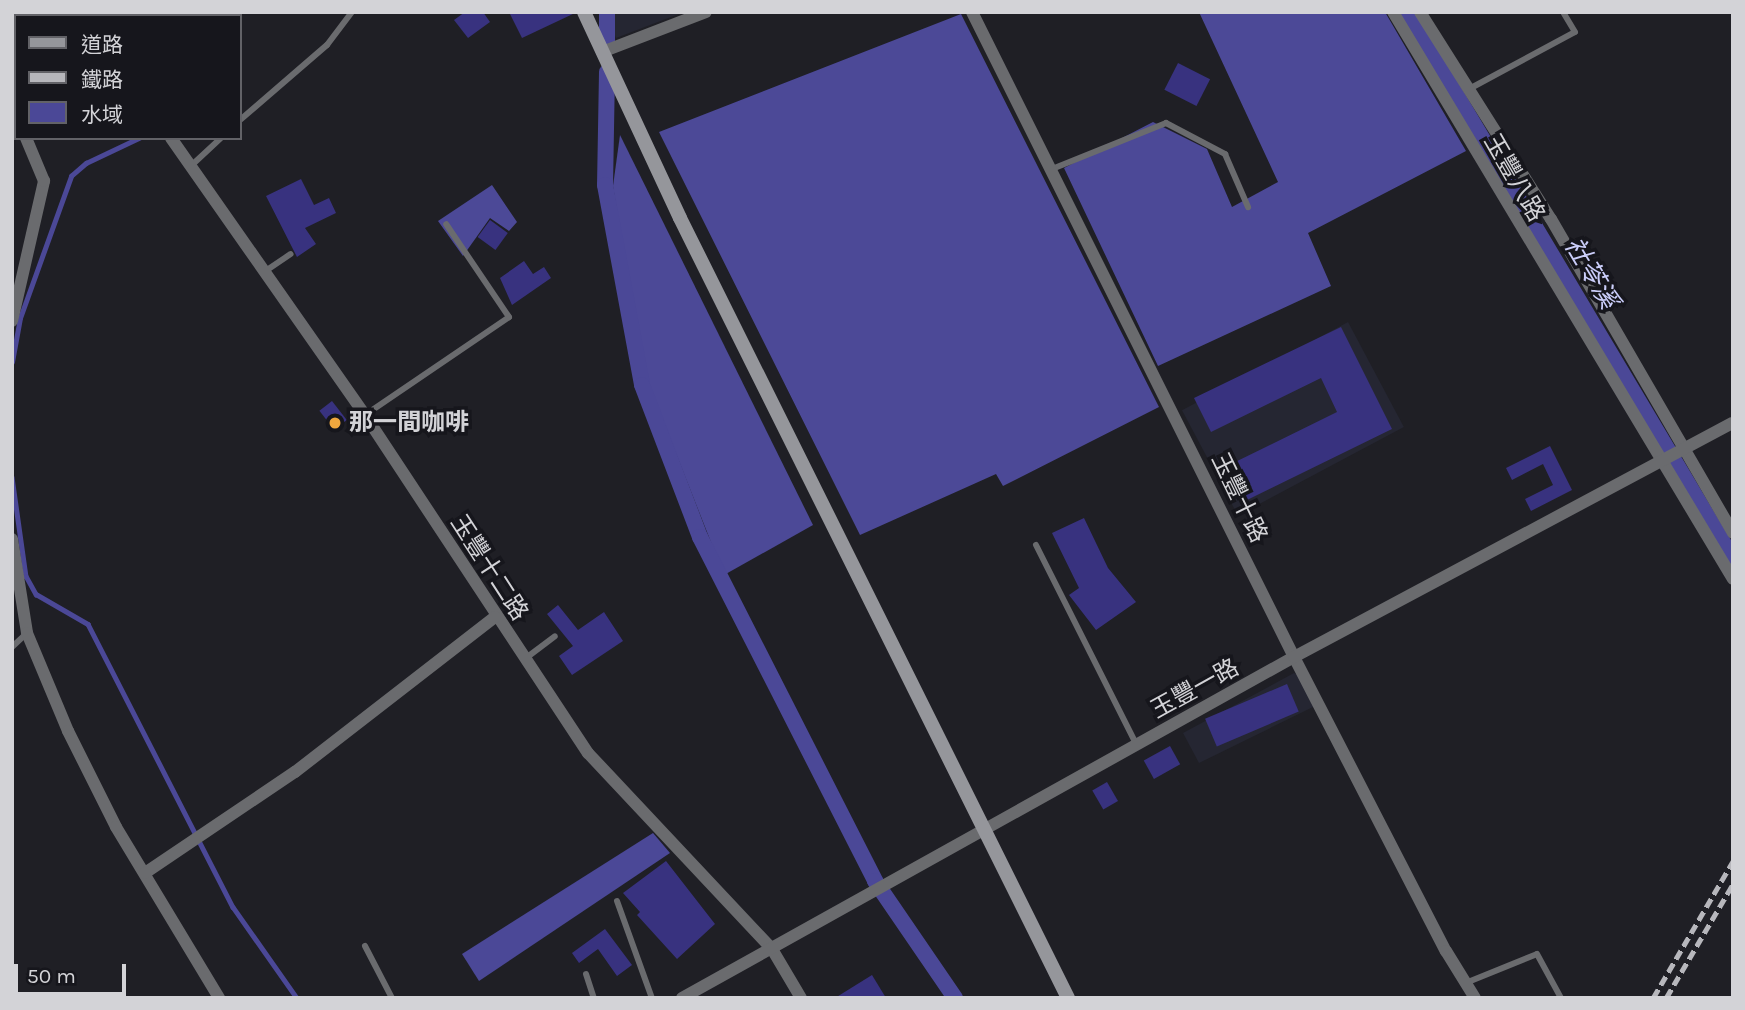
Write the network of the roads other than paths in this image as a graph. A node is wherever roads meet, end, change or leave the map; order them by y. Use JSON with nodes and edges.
{"nodes":[{"id":1,"x":352,"y":12,"type":"edge"},
{"id":2,"x":584,"y":12,"type":"edge"},
{"id":3,"x":706,"y":12,"type":"edge"},
{"id":4,"x":972,"y":12,"type":"edge"},
{"id":5,"x":1393,"y":12,"type":"edge"},
{"id":6,"x":1420,"y":12,"type":"edge"},
{"id":7,"x":1563,"y":12,"type":"edge"},
{"id":8,"x":602,"y":52,"type":"junction"},
{"id":9,"x":1467,"y":90,"type":"junction"},
{"id":10,"x":242,"y":118,"type":"edge"},
{"id":11,"x":27,"y":140,"type":"edge"},
{"id":12,"x":173,"y":140,"type":"edge"},
{"id":13,"x":218,"y":140,"type":"edge"},
{"id":14,"x":193,"y":164,"type":"junction"},
{"id":15,"x":1052,"y":169,"type":"junction"},
{"id":16,"x":1248,"y":207,"type":"dead end"},
{"id":17,"x":446,"y":225,"type":"dead end"},
{"id":18,"x":291,"y":254,"type":"dead end"},
{"id":19,"x":264,"y":272,"type":"junction"},
{"id":20,"x":12,"y":321,"type":"edge"},
{"id":21,"x":365,"y":415,"type":"junction"},
{"id":22,"x":1733,"y":423,"type":"edge"},
{"id":23,"x":1682,"y":450,"type":"junction"},
{"id":24,"x":1665,"y":461,"type":"junction"},
{"id":25,"x":1733,"y":533,"type":"edge"},
{"id":26,"x":12,"y":539,"type":"edge"},
{"id":27,"x":1036,"y":545,"type":"dead end"},
{"id":28,"x":1733,"y":579,"type":"edge"},
{"id":29,"x":495,"y":617,"type":"junction"},
{"id":30,"x":27,"y":633,"type":"junction"},
{"id":31,"x":555,"y":636,"type":"dead end"},
{"id":32,"x":12,"y":647,"type":"edge"},
{"id":33,"x":1294,"y":657,"type":"junction"},
{"id":34,"x":524,"y":659,"type":"junction"},
{"id":35,"x":1138,"y":746,"type":"junction"},
{"id":36,"x":984,"y":828,"type":"junction"},
{"id":37,"x":145,"y":873,"type":"junction"},
{"id":38,"x":617,"y":901,"type":"dead end"},
{"id":39,"x":365,"y":946,"type":"dead end"},
{"id":40,"x":772,"y":948,"type":"junction"},
{"id":41,"x":586,"y":974,"type":"dead end"},
{"id":42,"x":1468,"y":982,"type":"junction"},
{"id":43,"x":219,"y":998,"type":"edge"},
{"id":44,"x":392,"y":998,"type":"edge"},
{"id":45,"x":594,"y":998,"type":"edge"},
{"id":46,"x":652,"y":998,"type":"edge"},
{"id":47,"x":682,"y":998,"type":"edge"},
{"id":48,"x":801,"y":998,"type":"edge"},
{"id":49,"x":1069,"y":998,"type":"edge"},
{"id":50,"x":1475,"y":998,"type":"edge"},
{"id":51,"x":1561,"y":998,"type":"edge"}],
"edges":[{"from":1,"to":10,"type":"lane"},
{"from":2,"to":8,"type":"main road"},
{"from":3,"to":8,"type":"street"},
{"from":4,"to":15,"type":"street","name":"玉豐十路"},
{"from":5,"to":24,"type":"street","name":"玉豐八路"},
{"from":6,"to":9,"type":"street"},
{"from":7,"to":9,"type":"lane"},
{"from":8,"to":36,"type":"main road"},
{"from":9,"to":23,"type":"street"},
{"from":11,"to":20,"type":"street"},
{"from":12,"to":14,"type":"street","name":"玉豐十二路"},
{"from":13,"to":14,"type":"lane"},
{"from":14,"to":19,"type":"street","name":"玉豐十二路"},
{"from":15,"to":16,"type":"lane"},
{"from":15,"to":33,"type":"street","name":"玉豐十路"},
{"from":17,"to":21,"type":"lane"},
{"from":18,"to":19,"type":"lane"},
{"from":19,"to":21,"type":"street","name":"玉豐十二路"},
{"from":21,"to":29,"type":"street","name":"玉豐十二路"},
{"from":22,"to":23,"type":"street","name":"玉豐一路"},
{"from":23,"to":24,"type":"street","name":"玉豐一路"},
{"from":23,"to":25,"type":"street"},
{"from":24,"to":28,"type":"street","name":"玉豐八路"},
{"from":24,"to":33,"type":"street","name":"玉豐一路"},
{"from":26,"to":30,"type":"street"},
{"from":27,"to":35,"type":"lane"},
{"from":29,"to":34,"type":"street","name":"玉豐十二路"},
{"from":29,"to":37,"type":"street"},
{"from":30,"to":32,"type":"lane"},
{"from":30,"to":37,"type":"street"},
{"from":31,"to":34,"type":"lane"},
{"from":33,"to":35,"type":"street","name":"玉豐一路"},
{"from":33,"to":42,"type":"street","name":"玉豐十路"},
{"from":34,"to":40,"type":"street","name":"玉豐十二路"},
{"from":35,"to":36,"type":"street","name":"玉豐一路"},
{"from":36,"to":40,"type":"street","name":"玉豐一路"},
{"from":36,"to":49,"type":"main road"},
{"from":37,"to":43,"type":"street"},
{"from":38,"to":46,"type":"lane"},
{"from":39,"to":44,"type":"lane"},
{"from":40,"to":47,"type":"street","name":"玉豐一路"},
{"from":40,"to":48,"type":"street","name":"玉豐十二路"},
{"from":41,"to":45,"type":"lane"},
{"from":42,"to":50,"type":"street","name":"玉豐十路"},
{"from":42,"to":51,"type":"lane"}]}
